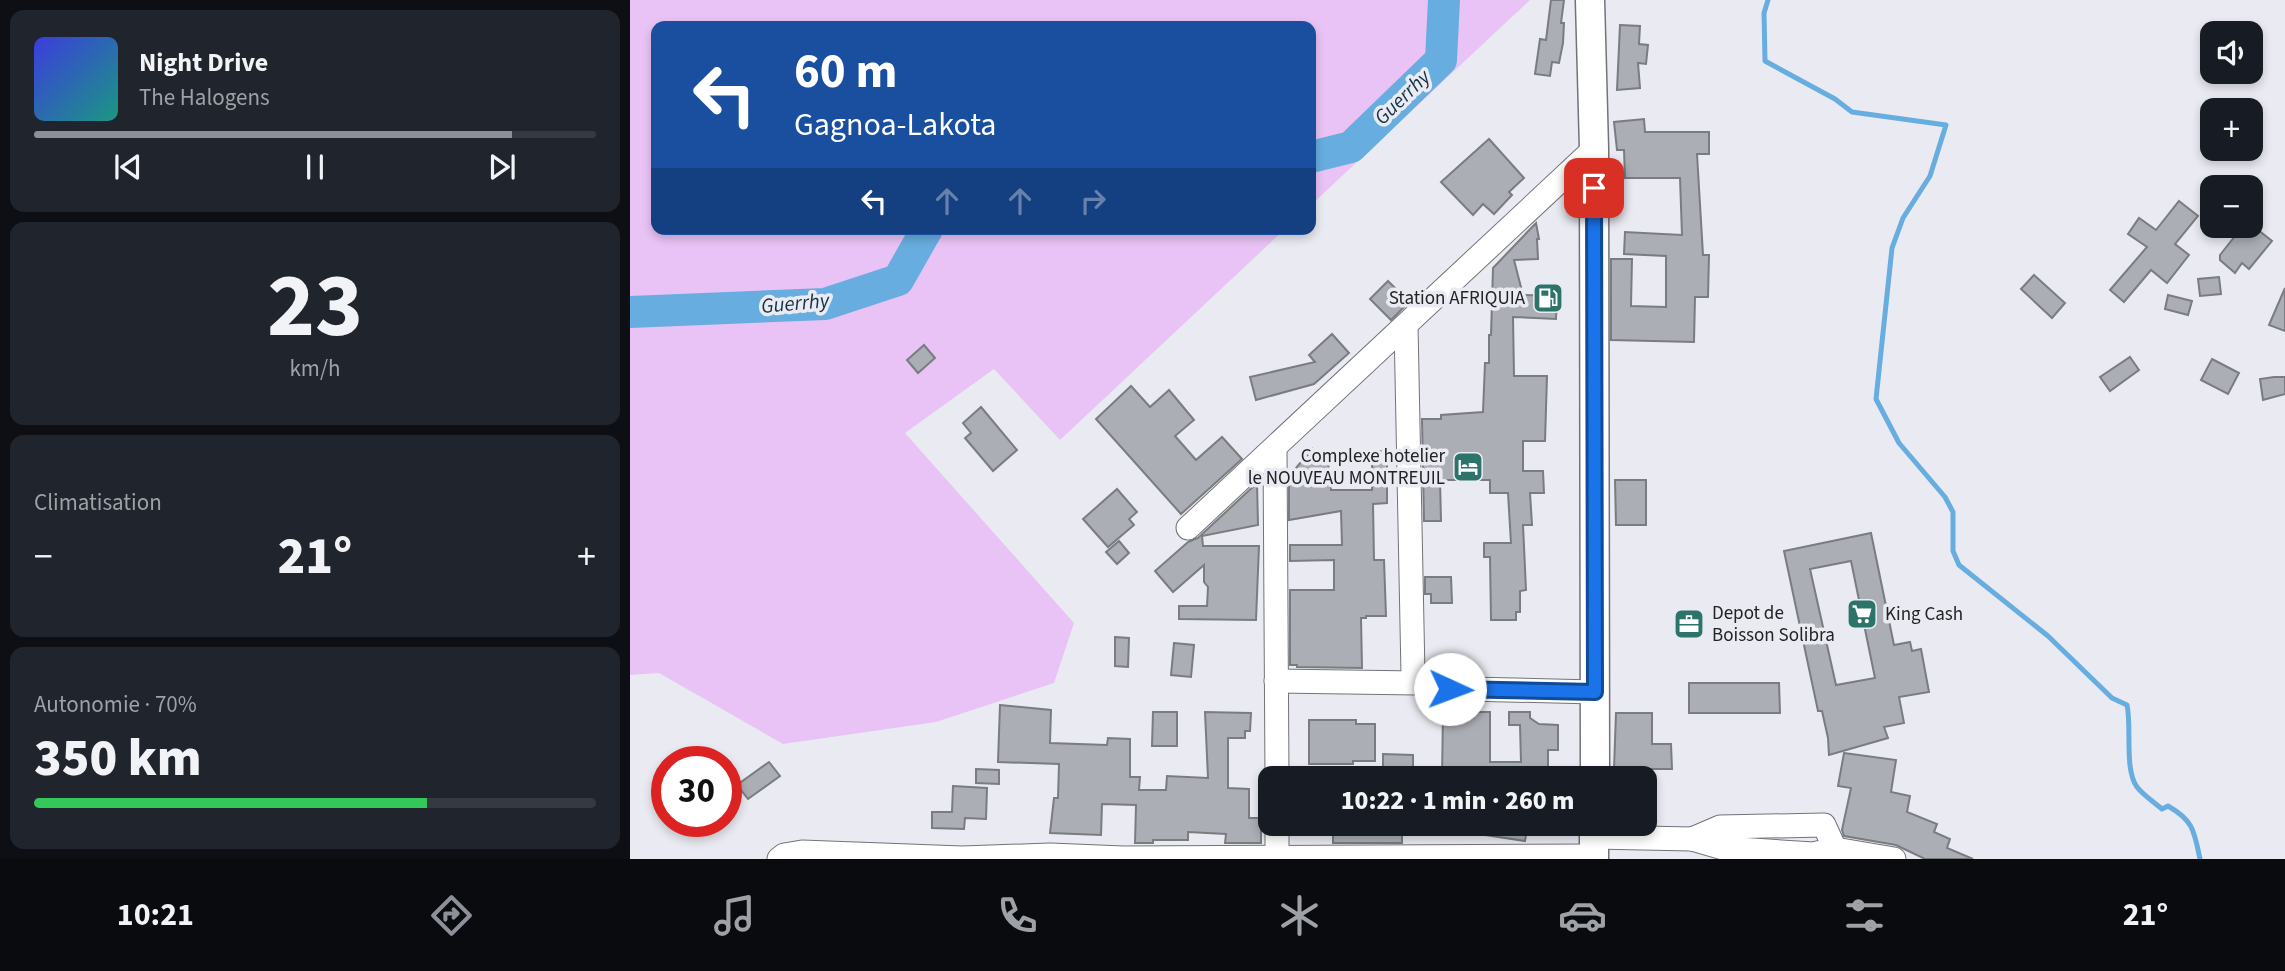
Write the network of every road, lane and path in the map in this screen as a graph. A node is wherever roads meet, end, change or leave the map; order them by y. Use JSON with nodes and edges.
{"nodes":[{"id":1,"x":1590,"y":0,"type":"edge"},
{"id":2,"x":1594,"y":149,"type":"junction"},
{"id":3,"x":1406,"y":325,"type":"junction"},
{"id":4,"x":1275,"y":449,"type":"junction"},
{"id":5,"x":1188,"y":528,"type":"dead end"},
{"id":6,"x":1276,"y":681,"type":"junction"},
{"id":7,"x":1418,"y":683,"type":"junction"},
{"id":8,"x":1595,"y":692,"type":"junction"},
{"id":9,"x":1277,"y":766,"type":"edge"},
{"id":10,"x":1595,"y":766,"type":"edge"},
{"id":11,"x":1277,"y":836,"type":"edge"},
{"id":12,"x":1594,"y":844,"type":"edge"},
{"id":13,"x":801,"y":856,"type":"edge"},
{"id":14,"x":1386,"y":857,"type":"edge"},
{"id":15,"x":1123,"y":858,"type":"edge"},
{"id":16,"x":1277,"y":858,"type":"edge"},
{"id":17,"x":779,"y":859,"type":"edge"},
{"id":18,"x":962,"y":859,"type":"edge"},
{"id":19,"x":1894,"y":859,"type":"edge"}],
"edges":[{"from":1,"to":2,"type":"main road"},
{"from":2,"to":3,"type":"street"},
{"from":2,"to":8,"type":"main road"},
{"from":3,"to":4,"type":"street"},
{"from":3,"to":7,"type":"street"},
{"from":4,"to":5,"type":"street"},
{"from":4,"to":6,"type":"street"},
{"from":6,"to":7,"type":"street"},
{"from":6,"to":9,"type":"street"},
{"from":7,"to":8,"type":"street"},
{"from":8,"to":10,"type":"main road"},
{"from":11,"to":16,"type":"street"},
{"from":12,"to":14,"type":"street"},
{"from":12,"to":19,"type":"street"},
{"from":13,"to":17,"type":"street"},
{"from":13,"to":18,"type":"street"},
{"from":14,"to":16,"type":"street"},
{"from":15,"to":16,"type":"street"},
{"from":15,"to":18,"type":"street"}]}
